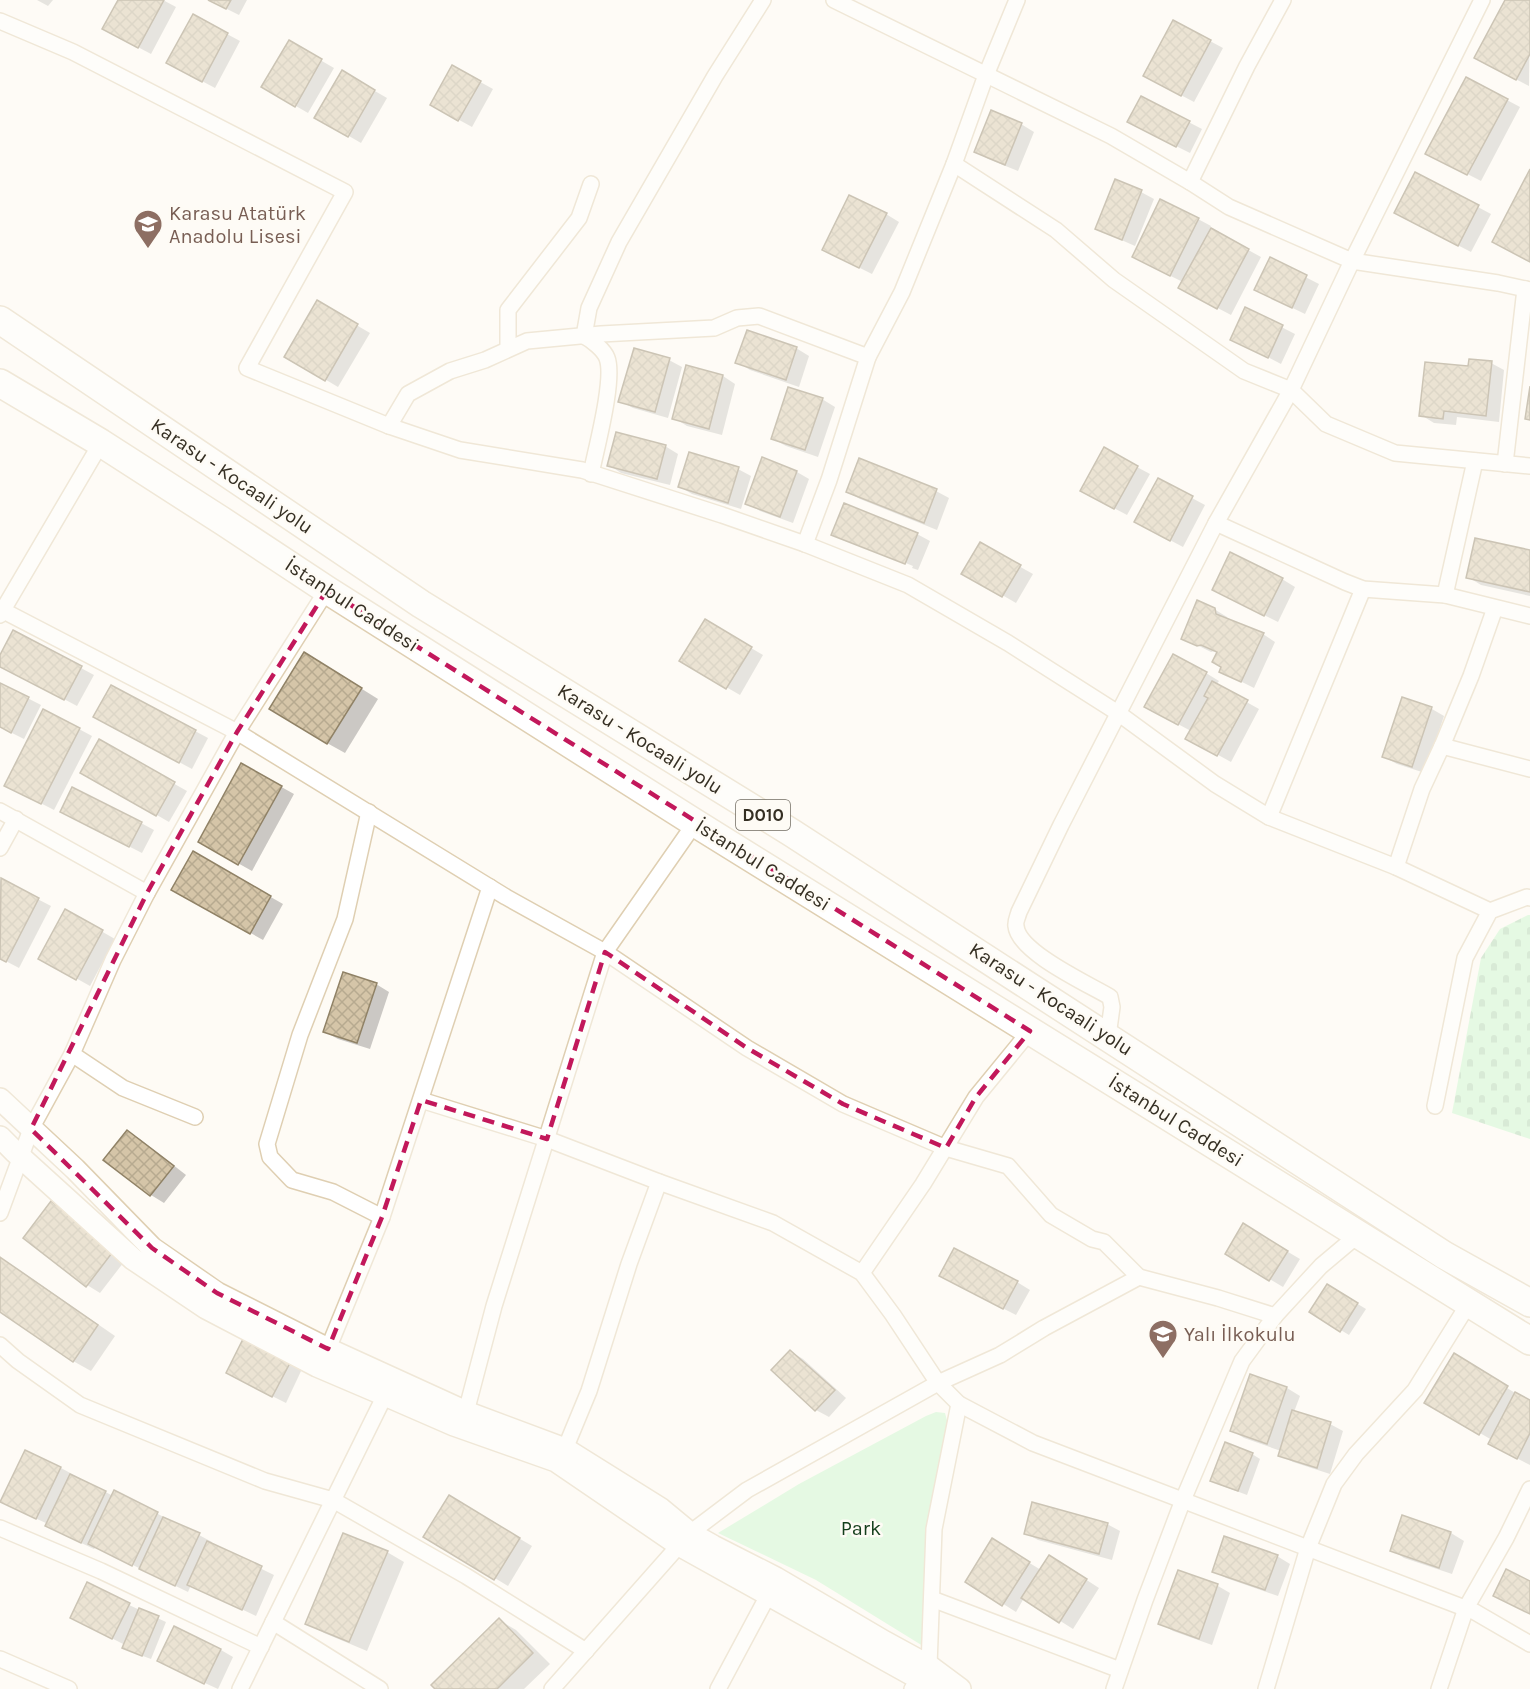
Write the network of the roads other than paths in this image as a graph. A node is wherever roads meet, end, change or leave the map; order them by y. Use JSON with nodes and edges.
{"nodes":[{"id":1,"x":764,"y":0,"type":"edge"},
{"id":2,"x":834,"y":0,"type":"edge"},
{"id":3,"x":1017,"y":0,"type":"edge"},
{"id":4,"x":1282,"y":0,"type":"edge"},
{"id":5,"x":1482,"y":0,"type":"edge"},
{"id":6,"x":0,"y":21,"type":"edge"},
{"id":7,"x":986,"y":75,"type":"junction"},
{"id":8,"x":954,"y":164,"type":"junction"},
{"id":9,"x":1190,"y":182,"type":"junction"},
{"id":10,"x":591,"y":184,"type":"dead end"},
{"id":11,"x":1352,"y":261,"type":"junction"},
{"id":12,"x":1527,"y":290,"type":"edge"},
{"id":13,"x":0,"y":320,"type":"edge"},
{"id":14,"x":584,"y":336,"type":"junction"},
{"id":15,"x":508,"y":349,"type":"junction"},
{"id":16,"x":868,"y":357,"type":"junction"},
{"id":17,"x":0,"y":383,"type":"edge"},
{"id":18,"x":1291,"y":390,"type":"junction"},
{"id":19,"x":389,"y":426,"type":"junction"},
{"id":20,"x":101,"y":442,"type":"junction"},
{"id":21,"x":1475,"y":461,"type":"junction"},
{"id":22,"x":1505,"y":464,"type":"junction"},
{"id":23,"x":1530,"y":466,"type":"edge"},
{"id":24,"x":591,"y":474,"type":"junction"},
{"id":25,"x":1216,"y":523,"type":"junction"},
{"id":26,"x":805,"y":544,"type":"junction"},
{"id":27,"x":1363,"y":589,"type":"junction"},
{"id":28,"x":327,"y":590,"type":"junction"},
{"id":29,"x":1444,"y":595,"type":"junction"},
{"id":30,"x":1495,"y":608,"type":"junction"},
{"id":31,"x":1,"y":612,"type":"edge"},
{"id":32,"x":1530,"y":616,"type":"edge"},
{"id":33,"x":1118,"y":713,"type":"junction"},
{"id":34,"x":237,"y":732,"type":"junction"},
{"id":35,"x":1442,"y":746,"type":"junction"},
{"id":36,"x":1530,"y":769,"type":"edge"},
{"id":37,"x":0,"y":811,"type":"edge"},
{"id":38,"x":369,"y":812,"type":"junction"},
{"id":39,"x":1269,"y":817,"type":"junction"},
{"id":40,"x":16,"y":819,"type":"junction"},
{"id":41,"x":695,"y":823,"type":"junction"},
{"id":42,"x":0,"y":848,"type":"edge"},
{"id":43,"x":1396,"y":867,"type":"junction"},
{"id":44,"x":490,"y":887,"type":"junction"},
{"id":45,"x":147,"y":893,"type":"junction"},
{"id":46,"x":1530,"y":898,"type":"edge"},
{"id":47,"x":1490,"y":911,"type":"junction"},
{"id":48,"x":606,"y":952,"type":"junction"},
{"id":49,"x":1030,"y":1031,"type":"junction"},
{"id":50,"x":1107,"y":1036,"type":"junction"},
{"id":51,"x":72,"y":1054,"type":"junction"},
{"id":52,"x":0,"y":1100,"type":"edge"},
{"id":53,"x":421,"y":1100,"type":"junction"},
{"id":54,"x":1435,"y":1106,"type":"dead end"},
{"id":55,"x":195,"y":1117,"type":"dead end"},
{"id":56,"x":31,"y":1129,"type":"junction"},
{"id":57,"x":0,"y":1137,"type":"edge"},
{"id":58,"x":547,"y":1139,"type":"junction"},
{"id":59,"x":946,"y":1148,"type":"junction"},
{"id":60,"x":21,"y":1157,"type":"junction"},
{"id":61,"x":659,"y":1182,"type":"junction"},
{"id":62,"x":0,"y":1213,"type":"edge"},
{"id":63,"x":382,"y":1217,"type":"junction"},
{"id":64,"x":1359,"y":1234,"type":"junction"},
{"id":65,"x":862,"y":1273,"type":"junction"},
{"id":66,"x":1139,"y":1277,"type":"junction"},
{"id":67,"x":1469,"y":1303,"type":"junction"},
{"id":68,"x":1530,"y":1303,"type":"edge"},
{"id":69,"x":1275,"y":1316,"type":"junction"},
{"id":70,"x":1530,"y":1341,"type":"edge"},
{"id":71,"x":0,"y":1345,"type":"edge"},
{"id":72,"x":328,"y":1349,"type":"junction"},
{"id":73,"x":938,"y":1383,"type":"junction"},
{"id":74,"x":389,"y":1387,"type":"junction"},
{"id":75,"x":958,"y":1404,"type":"junction"},
{"id":76,"x":466,"y":1412,"type":"junction"},
{"id":77,"x":564,"y":1449,"type":"junction"},
{"id":78,"x":1530,"y":1489,"type":"edge"},
{"id":79,"x":333,"y":1500,"type":"junction"},
{"id":80,"x":1183,"y":1500,"type":"junction"},
{"id":81,"x":0,"y":1528,"type":"edge"},
{"id":82,"x":685,"y":1539,"type":"junction"},
{"id":83,"x":1308,"y":1548,"type":"junction"},
{"id":84,"x":772,"y":1586,"type":"junction"},
{"id":85,"x":932,"y":1599,"type":"junction"},
{"id":86,"x":1466,"y":1608,"type":"junction"},
{"id":87,"x":273,"y":1622,"type":"junction"},
{"id":88,"x":1530,"y":1644,"type":"edge"},
{"id":89,"x":261,"y":1647,"type":"junction"},
{"id":90,"x":586,"y":1650,"type":"junction"},
{"id":91,"x":0,"y":1659,"type":"edge"},
{"id":92,"x":1120,"y":1670,"type":"junction"},
{"id":93,"x":924,"y":1681,"type":"edge"},
{"id":94,"x":69,"y":1689,"type":"edge"},
{"id":95,"x":240,"y":1689,"type":"edge"},
{"id":96,"x":380,"y":1689,"type":"edge"},
{"id":97,"x":552,"y":1689,"type":"edge"},
{"id":98,"x":718,"y":1689,"type":"edge"},
{"id":99,"x":960,"y":1689,"type":"edge"},
{"id":100,"x":1114,"y":1689,"type":"edge"},
{"id":101,"x":1266,"y":1689,"type":"edge"},
{"id":102,"x":1439,"y":1689,"type":"edge"}],
"edges":[{"from":1,"to":14,"type":"street"},
{"from":2,"to":7,"type":"street"},
{"from":3,"to":7,"type":"street"},
{"from":4,"to":9,"type":"street"},
{"from":5,"to":11,"type":"street"},
{"from":6,"to":19,"type":"street"},
{"from":7,"to":8,"type":"street"},
{"from":7,"to":9,"type":"street"},
{"from":8,"to":16,"type":"street"},
{"from":8,"to":18,"type":"street"},
{"from":9,"to":11,"type":"street"},
{"from":10,"to":15,"type":"street"},
{"from":11,"to":12,"type":"street"},
{"from":11,"to":18,"type":"street"},
{"from":12,"to":22,"type":"street"},
{"from":13,"to":50,"type":"highway","name":"Karasu - Kocaali yolu","number":"D010"},
{"from":14,"to":15,"type":"street"},
{"from":14,"to":16,"type":"street"},
{"from":14,"to":24,"type":"street"},
{"from":15,"to":19,"type":"street"},
{"from":16,"to":26,"type":"street"},
{"from":17,"to":20,"type":"highway","name":"İstanbul Caddesi","number":"D010"},
{"from":18,"to":21,"type":"street"},
{"from":18,"to":25,"type":"street"},
{"from":19,"to":24,"type":"street"},
{"from":20,"to":28,"type":"highway","name":"İstanbul Caddesi","number":"D010"},
{"from":20,"to":31,"type":"street"},
{"from":21,"to":22,"type":"street"},
{"from":21,"to":29,"type":"street"},
{"from":22,"to":23,"type":"street"},
{"from":24,"to":26,"type":"street"},
{"from":25,"to":27,"type":"street"},
{"from":25,"to":33,"type":"street"},
{"from":26,"to":33,"type":"street"},
{"from":27,"to":29,"type":"street"},
{"from":27,"to":39,"type":"street"},
{"from":28,"to":34,"type":"street"},
{"from":28,"to":41,"type":"highway","name":"İstanbul Caddesi","number":"D010"},
{"from":29,"to":30,"type":"street"},
{"from":30,"to":32,"type":"street"},
{"from":30,"to":35,"type":"street"},
{"from":31,"to":34,"type":"street"},
{"from":33,"to":39,"type":"street"},
{"from":33,"to":50,"type":"street"},
{"from":34,"to":38,"type":"street"},
{"from":34,"to":45,"type":"street"},
{"from":35,"to":36,"type":"street"},
{"from":35,"to":43,"type":"street"},
{"from":37,"to":40,"type":"street"},
{"from":38,"to":44,"type":"street"},
{"from":38,"to":63,"type":"street"},
{"from":39,"to":43,"type":"street"},
{"from":40,"to":42,"type":"street"},
{"from":40,"to":45,"type":"street"},
{"from":41,"to":48,"type":"street"},
{"from":41,"to":49,"type":"highway","name":"İstanbul Caddesi","number":"D010"},
{"from":43,"to":47,"type":"street"},
{"from":44,"to":48,"type":"street"},
{"from":44,"to":53,"type":"street"},
{"from":45,"to":51,"type":"street"},
{"from":46,"to":47,"type":"street"},
{"from":47,"to":54,"type":"street"},
{"from":48,"to":58,"type":"street"},
{"from":48,"to":59,"type":"street"},
{"from":49,"to":59,"type":"street"},
{"from":49,"to":64,"type":"highway","name":"İstanbul Caddesi","number":"D010"},
{"from":50,"to":68,"type":"highway","name":"Karasu - Kocaali yolu","number":"D010"},
{"from":51,"to":55,"type":"street"},
{"from":51,"to":56,"type":"street"},
{"from":52,"to":56,"type":"main road"},
{"from":53,"to":58,"type":"street"},
{"from":53,"to":63,"type":"street"},
{"from":56,"to":60,"type":"street"},
{"from":56,"to":72,"type":"main road"},
{"from":57,"to":60,"type":"main road"},
{"from":58,"to":61,"type":"street"},
{"from":58,"to":76,"type":"street"},
{"from":59,"to":65,"type":"street"},
{"from":59,"to":66,"type":"street"},
{"from":60,"to":62,"type":"street"},
{"from":60,"to":74,"type":"main road"},
{"from":61,"to":65,"type":"street"},
{"from":61,"to":77,"type":"street"},
{"from":63,"to":72,"type":"street"},
{"from":64,"to":67,"type":"highway","name":"İstanbul Caddesi","number":"D010"},
{"from":64,"to":69,"type":"street"},
{"from":65,"to":73,"type":"street"},
{"from":66,"to":69,"type":"street"},
{"from":66,"to":73,"type":"street"},
{"from":67,"to":70,"type":"highway","name":"İstanbul Caddesi","number":"D010"},
{"from":67,"to":83,"type":"street"},
{"from":69,"to":80,"type":"street"},
{"from":71,"to":79,"type":"street"},
{"from":72,"to":74,"type":"main road"},
{"from":73,"to":75,"type":"street"},
{"from":73,"to":82,"type":"street"},
{"from":74,"to":76,"type":"main road"},
{"from":74,"to":79,"type":"street"},
{"from":74,"to":82,"type":"main road"},
{"from":75,"to":80,"type":"street"},
{"from":75,"to":85,"type":"street"},
{"from":76,"to":77,"type":"main road"},
{"from":77,"to":82,"type":"main road"},
{"from":78,"to":86,"type":"street"},
{"from":79,"to":87,"type":"street"},
{"from":79,"to":90,"type":"street"},
{"from":80,"to":83,"type":"street"},
{"from":80,"to":92,"type":"street"},
{"from":81,"to":89,"type":"street"},
{"from":82,"to":84,"type":"main road"},
{"from":82,"to":90,"type":"street"},
{"from":83,"to":86,"type":"street"},
{"from":83,"to":101,"type":"street"},
{"from":84,"to":93,"type":"main road"},
{"from":84,"to":98,"type":"street"},
{"from":85,"to":92,"type":"street"},
{"from":85,"to":93,"type":"street"},
{"from":86,"to":88,"type":"street"},
{"from":86,"to":102,"type":"street"},
{"from":87,"to":89,"type":"street"},
{"from":87,"to":96,"type":"street"},
{"from":89,"to":95,"type":"street"},
{"from":90,"to":97,"type":"street"},
{"from":91,"to":94,"type":"street"},
{"from":92,"to":100,"type":"street"},
{"from":93,"to":99,"type":"main road"}]}
